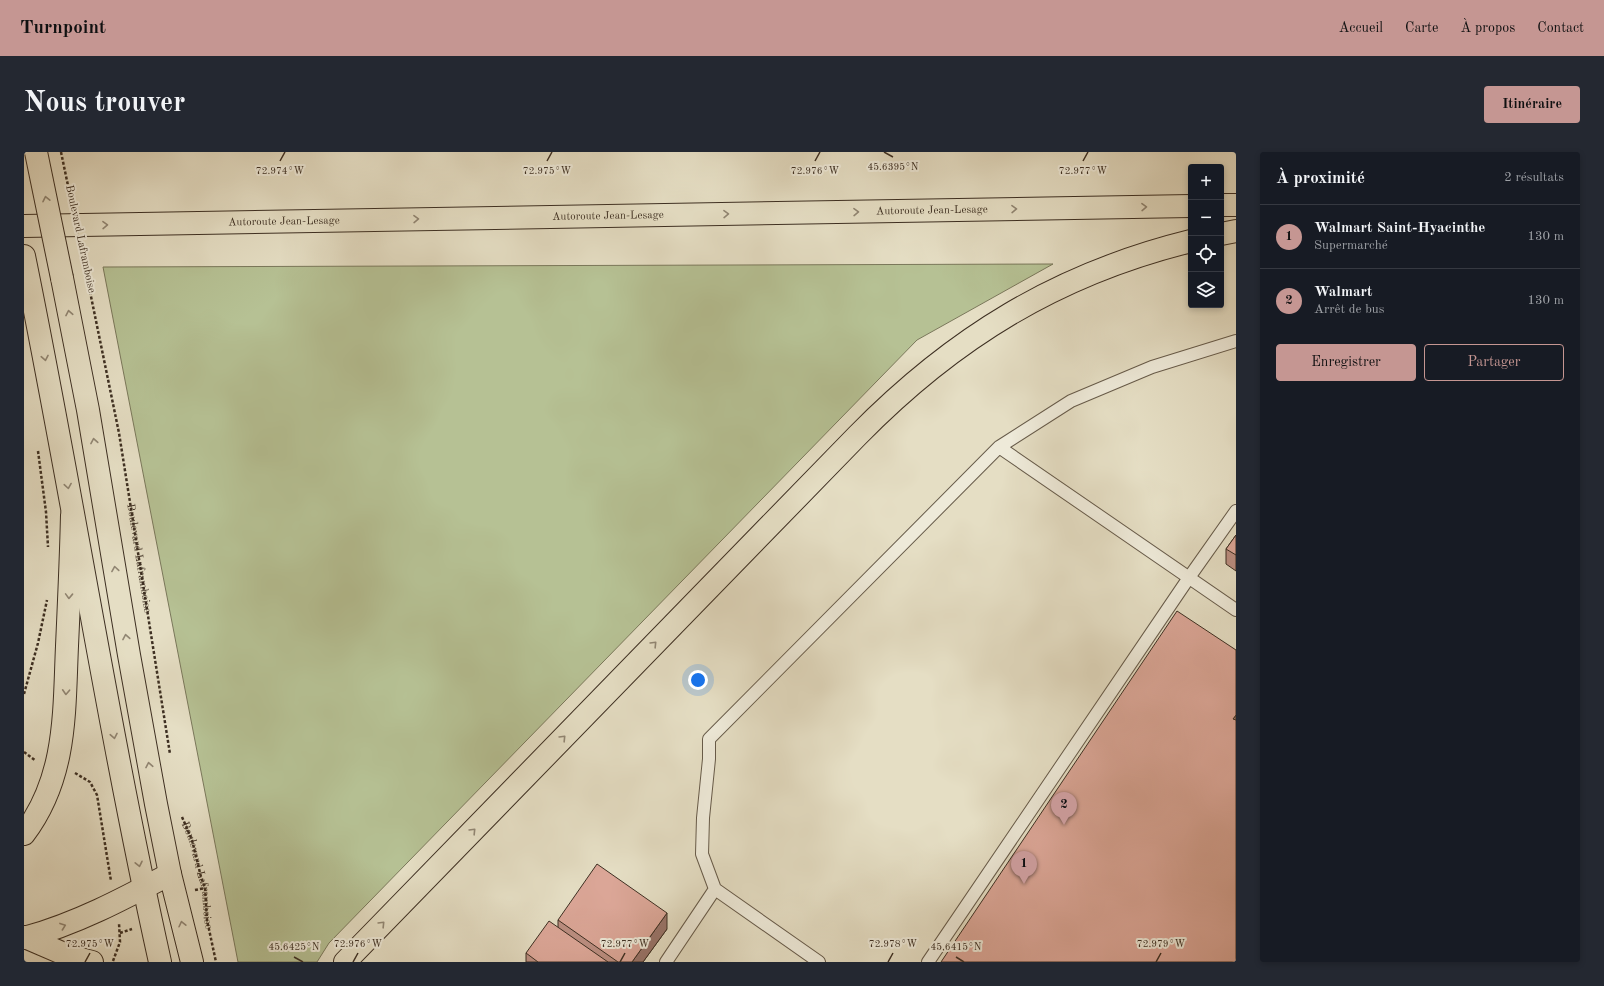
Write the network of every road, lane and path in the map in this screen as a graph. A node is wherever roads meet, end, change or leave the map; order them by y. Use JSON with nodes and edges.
{"nodes":[{"id":1,"x":36,"y":152,"type":"edge"},
{"id":2,"x":62,"y":152,"type":"edge"},
{"id":3,"x":1224,"y":205,"type":"edge"},
{"id":4,"x":1236,"y":205,"type":"edge"},
{"id":5,"x":1188,"y":206,"type":"edge"},
{"id":6,"x":24,"y":226,"type":"edge"},
{"id":7,"x":1236,"y":231,"type":"edge"},
{"id":8,"x":1224,"y":233,"type":"edge"},
{"id":9,"x":1188,"y":242,"type":"edge"},
{"id":10,"x":24,"y":256,"type":"edge"},
{"id":11,"x":1236,"y":341,"type":"edge"},
{"id":12,"x":38,"y":447,"type":"dead end"},
{"id":13,"x":999,"y":447,"type":"junction"},
{"id":14,"x":1236,"y":511,"type":"edge"},
{"id":15,"x":72,"y":515,"type":"junction"},
{"id":16,"x":49,"y":551,"type":"dead end"},
{"id":17,"x":1188,"y":579,"type":"junction"},
{"id":18,"x":47,"y":597,"type":"dead end"},
{"id":19,"x":1236,"y":610,"type":"edge"},
{"id":20,"x":24,"y":694,"type":"edge"},
{"id":21,"x":24,"y":752,"type":"edge"},
{"id":22,"x":170,"y":758,"type":"dead end"},
{"id":23,"x":39,"y":762,"type":"dead end"},
{"id":24,"x":70,"y":772,"type":"dead end"},
{"id":25,"x":180,"y":815,"type":"dead end"},
{"id":26,"x":24,"y":834,"type":"edge"},
{"id":27,"x":170,"y":874,"type":"junction"},
{"id":28,"x":112,"y":888,"type":"dead end"},
{"id":29,"x":144,"y":888,"type":"junction"},
{"id":30,"x":205,"y":888,"type":"junction"},
{"id":31,"x":715,"y":889,"type":"junction"},
{"id":32,"x":191,"y":891,"type":"dead end"},
{"id":33,"x":133,"y":927,"type":"dead end"},
{"id":34,"x":25,"y":938,"type":"edge"},
{"id":35,"x":115,"y":955,"type":"dead end"},
{"id":36,"x":92,"y":962,"type":"edge"},
{"id":37,"x":160,"y":962,"type":"edge"},
{"id":38,"x":192,"y":962,"type":"edge"},
{"id":39,"x":216,"y":962,"type":"edge"},
{"id":40,"x":345,"y":962,"type":"edge"},
{"id":41,"x":666,"y":962,"type":"edge"},
{"id":42,"x":819,"y":962,"type":"edge"},
{"id":43,"x":928,"y":962,"type":"edge"}],
"edges":[{"from":27,"to":1,"type":"main road","name":"Boulevard Laframboise","one_way":true,"bridge":true},
{"from":2,"to":22,"type":"path","name":"Boulevard Laframboise","bridge":true},
{"from":3,"to":4,"type":"main road"},
{"from":6,"to":5,"type":"main road","name":"Autoroute Jean-Lesage","one_way":true},
{"from":7,"to":8,"type":"main road"},
{"from":40,"to":9,"type":"main road","one_way":true},
{"from":10,"to":15,"type":"main road","one_way":true},
{"from":11,"to":13,"type":"lane"},
{"from":12,"to":16,"type":"path"},
{"from":13,"to":17,"type":"lane"},
{"from":13,"to":31,"type":"lane"},
{"from":14,"to":17,"type":"lane"},
{"from":15,"to":26,"type":"main road","one_way":true},
{"from":15,"to":29,"type":"main road","one_way":true},
{"from":17,"to":19,"type":"lane"},
{"from":17,"to":43,"type":"lane"},
{"from":18,"to":20,"type":"path"},
{"from":21,"to":23,"type":"path"},
{"from":24,"to":28,"type":"path"},
{"from":25,"to":30,"type":"path","name":"Boulevard Laframboise"},
{"from":27,"to":29,"type":"main road"},
{"from":38,"to":27,"type":"main road","name":"Boulevard Laframboise","one_way":true},
{"from":34,"to":29,"type":"main road","one_way":true},
{"from":29,"to":37,"type":"main road"},
{"from":30,"to":32,"type":"path"},
{"from":30,"to":39,"type":"path","name":"Boulevard Laframboise"},
{"from":31,"to":41,"type":"lane"},
{"from":31,"to":42,"type":"lane"},
{"from":33,"to":35,"type":"path"},
{"from":34,"to":36,"type":"main road"}]}
